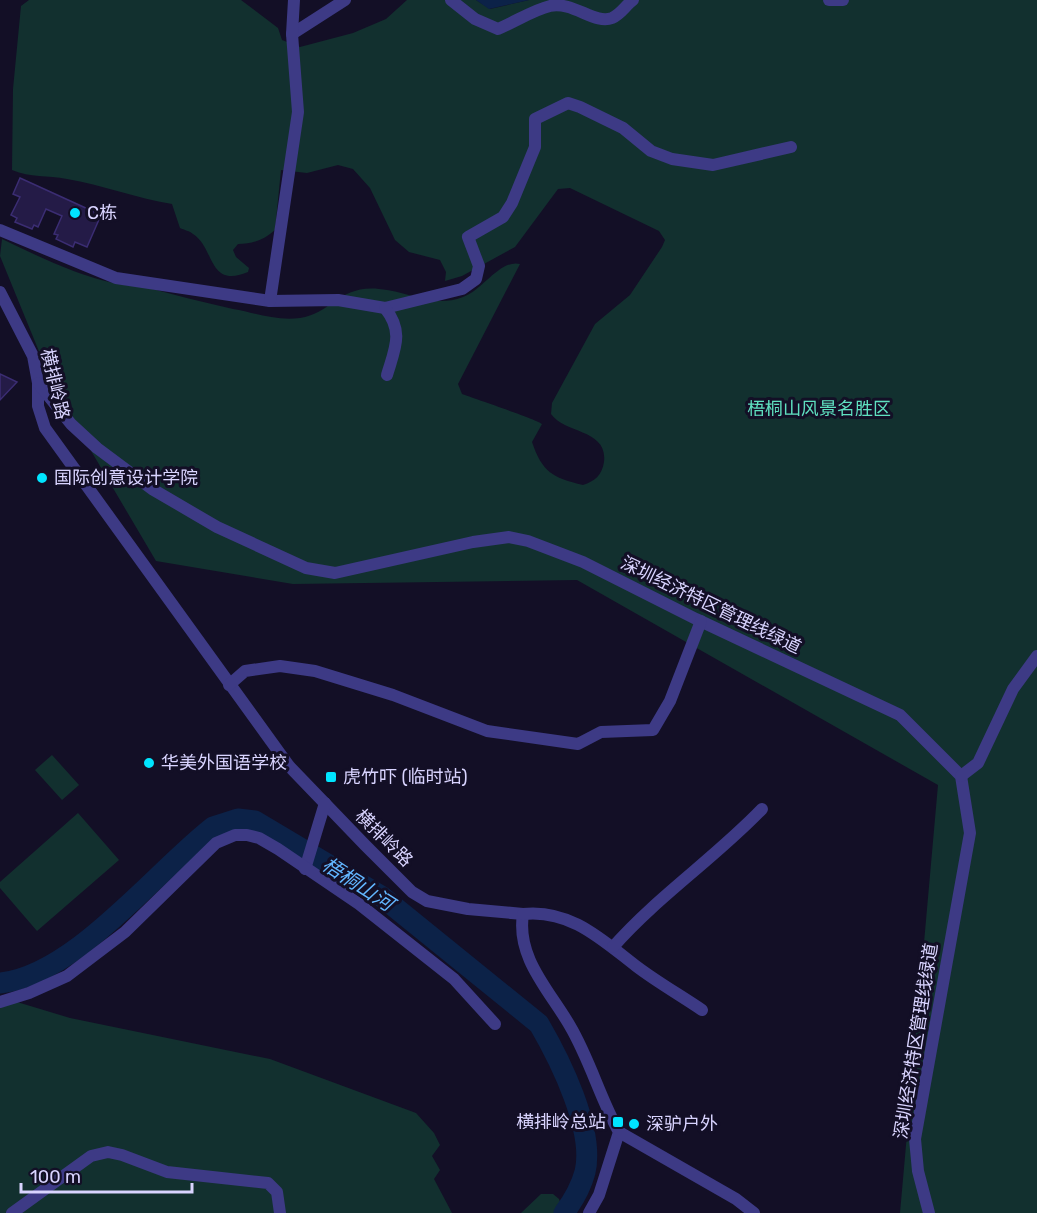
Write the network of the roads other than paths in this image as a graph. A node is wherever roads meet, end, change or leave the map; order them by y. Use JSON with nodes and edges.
{"nodes":[{"id":1,"x":294,"y":0,"type":"edge"},
{"id":2,"x":345,"y":0,"type":"edge"},
{"id":3,"x":451,"y":0,"type":"edge"},
{"id":4,"x":633,"y":0,"type":"edge"},
{"id":5,"x":829,"y":0,"type":"edge"},
{"id":6,"x":843,"y":0,"type":"edge"},
{"id":7,"x":292,"y":34,"type":"junction"},
{"id":8,"x":791,"y":147,"type":"dead end"},
{"id":9,"x":0,"y":230,"type":"edge"},
{"id":10,"x":0,"y":292,"type":"edge"},
{"id":11,"x":270,"y":301,"type":"junction"},
{"id":12,"x":385,"y":308,"type":"junction"},
{"id":13,"x":387,"y":375,"type":"dead end"},
{"id":14,"x":38,"y":383,"type":"junction"},
{"id":15,"x":701,"y":621,"type":"junction"},
{"id":16,"x":1037,"y":656,"type":"edge"},
{"id":17,"x":229,"y":685,"type":"junction"},
{"id":18,"x":961,"y":776,"type":"junction"},
{"id":19,"x":325,"y":803,"type":"junction"},
{"id":20,"x":762,"y":810,"type":"dead end"},
{"id":21,"x":305,"y":869,"type":"junction"},
{"id":22,"x":523,"y":914,"type":"junction"},
{"id":23,"x":614,"y":947,"type":"junction"},
{"id":24,"x":0,"y":1002,"type":"edge"},
{"id":25,"x":702,"y":1010,"type":"dead end"},
{"id":26,"x":495,"y":1024,"type":"dead end"},
{"id":27,"x":619,"y":1132,"type":"junction"},
{"id":28,"x":12,"y":1213,"type":"edge"},
{"id":29,"x":280,"y":1213,"type":"edge"},
{"id":30,"x":589,"y":1213,"type":"edge"},
{"id":31,"x":754,"y":1213,"type":"edge"},
{"id":32,"x":929,"y":1213,"type":"edge"}],
"edges":[{"from":1,"to":7,"type":"street"},
{"from":2,"to":7,"type":"street"},
{"from":3,"to":4,"type":"street"},
{"from":5,"to":6,"type":"street"},
{"from":7,"to":11,"type":"street"},
{"from":8,"to":12,"type":"street"},
{"from":9,"to":11,"type":"street"},
{"from":10,"to":14,"type":"street","name":"横排岭路"},
{"from":11,"to":12,"type":"street"},
{"from":12,"to":13,"type":"street"},
{"from":14,"to":15,"type":"street","name":"深圳经济特区管理线绿道"},
{"from":14,"to":17,"type":"street","name":"横排岭路"},
{"from":15,"to":17,"type":"street"},
{"from":15,"to":18,"type":"street","name":"深圳经济特区管理线绿道"},
{"from":16,"to":18,"type":"street"},
{"from":17,"to":19,"type":"street","name":"横排岭路"},
{"from":18,"to":32,"type":"street","name":"深圳经济特区管理线绿道"},
{"from":19,"to":21,"type":"street"},
{"from":19,"to":22,"type":"street","name":"横排岭路"},
{"from":20,"to":23,"type":"street"},
{"from":21,"to":24,"type":"street"},
{"from":21,"to":26,"type":"street"},
{"from":22,"to":23,"type":"street","name":"横排岭路"},
{"from":22,"to":27,"type":"street"},
{"from":23,"to":25,"type":"street","name":"横排岭路"},
{"from":27,"to":30,"type":"street"},
{"from":27,"to":31,"type":"street"},
{"from":28,"to":29,"type":"street"}]}
